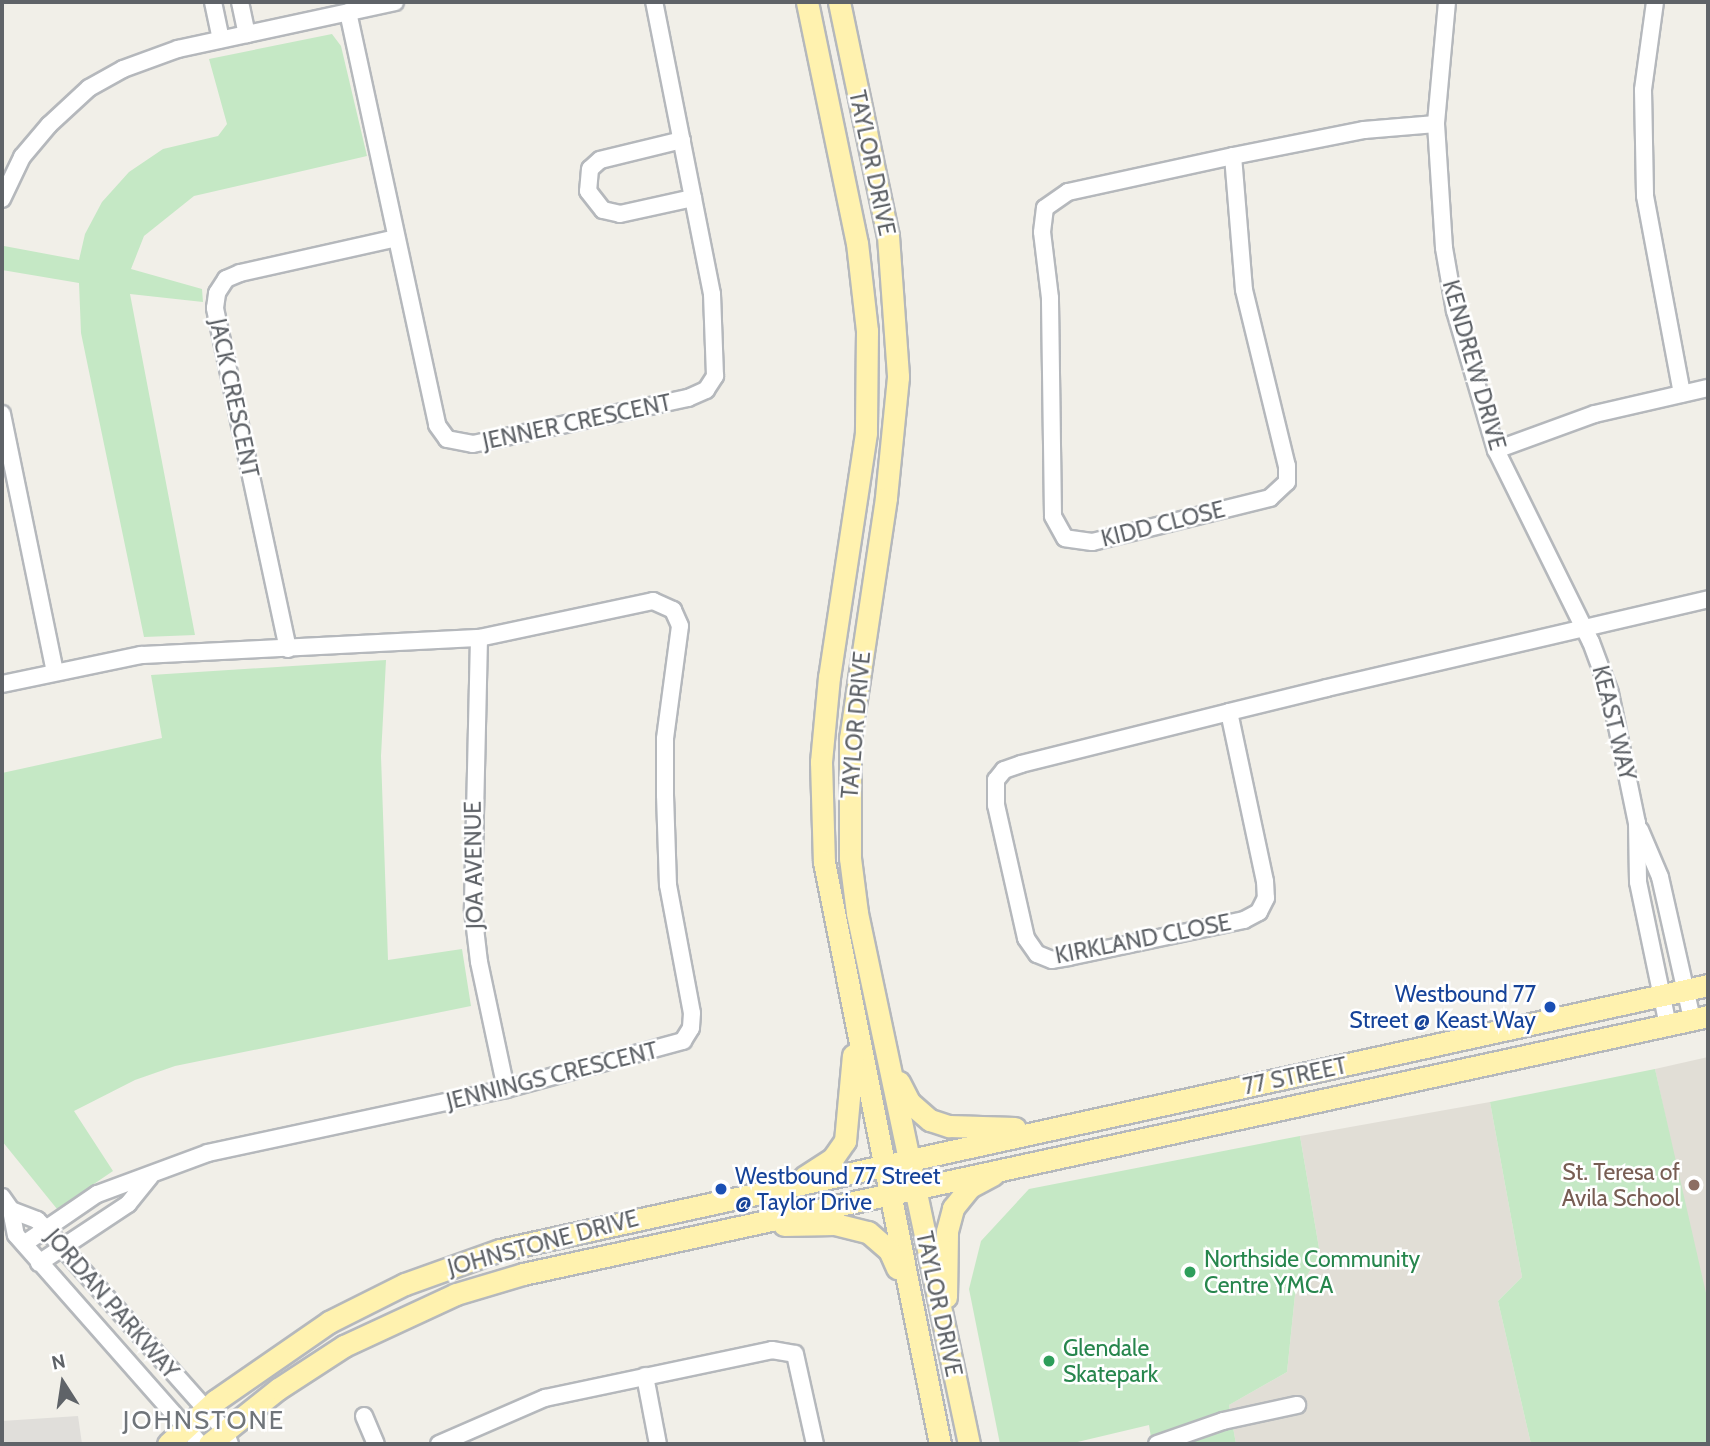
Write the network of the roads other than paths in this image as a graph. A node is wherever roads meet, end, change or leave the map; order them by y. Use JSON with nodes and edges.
{"nodes":[{"id":1,"x":214,"y":2,"type":"edge"},
{"id":2,"x":240,"y":2,"type":"edge"},
{"id":3,"x":395,"y":2,"type":"edge"},
{"id":4,"x":654,"y":2,"type":"edge"},
{"id":5,"x":807,"y":2,"type":"edge"},
{"id":6,"x":839,"y":2,"type":"edge"},
{"id":7,"x":1447,"y":2,"type":"edge"},
{"id":8,"x":1655,"y":2,"type":"edge"},
{"id":9,"x":348,"y":12,"type":"junction"},
{"id":10,"x":247,"y":34,"type":"junction"},
{"id":11,"x":221,"y":39,"type":"junction"},
{"id":12,"x":1436,"y":124,"type":"junction"},
{"id":13,"x":681,"y":140,"type":"junction"},
{"id":14,"x":1233,"y":156,"type":"junction"},
{"id":15,"x":694,"y":198,"type":"junction"},
{"id":16,"x":2,"y":199,"type":"edge"},
{"id":17,"x":396,"y":238,"type":"junction"},
{"id":18,"x":1708,"y":388,"type":"edge"},
{"id":19,"x":1682,"y":394,"type":"junction"},
{"id":20,"x":2,"y":414,"type":"edge"},
{"id":21,"x":1496,"y":450,"type":"junction"},
{"id":22,"x":1708,"y":599,"type":"edge"},
{"id":23,"x":1584,"y":626,"type":"junction"},
{"id":24,"x":479,"y":638,"type":"junction"},
{"id":25,"x":288,"y":649,"type":"junction"},
{"id":26,"x":55,"y":672,"type":"junction"},
{"id":27,"x":2,"y":684,"type":"edge"},
{"id":28,"x":1228,"y":712,"type":"junction"},
{"id":29,"x":1637,"y":823,"type":"junction"},
{"id":30,"x":1708,"y":985,"type":"edge"},
{"id":31,"x":1685,"y":990,"type":"junction"},
{"id":32,"x":1662,"y":995,"type":"junction"},
{"id":33,"x":1700,"y":1018,"type":"edge"},
{"id":34,"x":1668,"y":1025,"type":"junction"},
{"id":35,"x":856,"y":1030,"type":"junction"},
{"id":36,"x":888,"y":1064,"type":"junction"},
{"id":37,"x":506,"y":1089,"type":"junction"},
{"id":38,"x":1059,"y":1129,"type":"junction"},
{"id":39,"x":909,"y":1159,"type":"junction"},
{"id":40,"x":1029,"y":1161,"type":"junction"},
{"id":41,"x":881,"y":1165,"type":"junction"},
{"id":42,"x":150,"y":1177,"type":"junction"},
{"id":43,"x":786,"y":1185,"type":"junction"},
{"id":44,"x":915,"y":1186,"type":"junction"},
{"id":45,"x":887,"y":1192,"type":"junction"},
{"id":46,"x":6,"y":1204,"type":"edge"},
{"id":47,"x":45,"y":1228,"type":"junction"},
{"id":48,"x":726,"y":1228,"type":"junction"},
{"id":49,"x":24,"y":1244,"type":"junction"},
{"id":50,"x":61,"y":1247,"type":"junction"},
{"id":51,"x":39,"y":1264,"type":"junction"},
{"id":52,"x":906,"y":1285,"type":"junction"},
{"id":53,"x":945,"y":1338,"type":"junction"},
{"id":54,"x":645,"y":1376,"type":"junction"},
{"id":55,"x":1297,"y":1405,"type":"dead end"},
{"id":56,"x":205,"y":1410,"type":"junction"},
{"id":57,"x":364,"y":1416,"type":"dead end"},
{"id":58,"x":185,"y":1427,"type":"junction"},
{"id":59,"x":221,"y":1440,"type":"edge"},
{"id":60,"x":168,"y":1444,"type":"edge"},
{"id":61,"x":200,"y":1444,"type":"edge"},
{"id":62,"x":376,"y":1444,"type":"edge"},
{"id":63,"x":439,"y":1444,"type":"edge"},
{"id":64,"x":658,"y":1444,"type":"edge"},
{"id":65,"x":815,"y":1444,"type":"edge"},
{"id":66,"x":940,"y":1444,"type":"edge"},
{"id":67,"x":969,"y":1444,"type":"edge"},
{"id":68,"x":1157,"y":1444,"type":"edge"}],
"edges":[{"from":1,"to":11,"type":"street"},
{"from":2,"to":10,"type":"street"},
{"from":3,"to":9,"type":"street"},
{"from":4,"to":13,"type":"street","name":"JENNER CRESCENT"},
{"from":5,"to":35,"type":"main road","name":"TAYLOR DRIVE"},
{"from":6,"to":36,"type":"main road","name":"TAYLOR DRIVE"},
{"from":7,"to":12,"type":"street","name":"KENDREW DRIVE"},
{"from":8,"to":19,"type":"street"},
{"from":9,"to":10,"type":"street"},
{"from":9,"to":17,"type":"street","name":"JENNER CRESCENT"},
{"from":10,"to":11,"type":"street"},
{"from":11,"to":16,"type":"street"},
{"from":12,"to":14,"type":"street","name":"KIDD CLOSE"},
{"from":12,"to":21,"type":"street","name":"KENDREW DRIVE"},
{"from":13,"to":15,"type":"street","name":"JENNER CRESCENT"},
{"from":13,"to":15,"type":"street"},
{"from":14,"to":14,"type":"street","name":"KIDD CLOSE"},
{"from":15,"to":17,"type":"street","name":"JENNER CRESCENT"},
{"from":17,"to":25,"type":"street","name":"JACK CRESCENT"},
{"from":18,"to":19,"type":"street"},
{"from":19,"to":21,"type":"street"},
{"from":20,"to":26,"type":"street"},
{"from":21,"to":23,"type":"street","name":"KENDREW DRIVE"},
{"from":22,"to":23,"type":"street","name":"KIRKLAND CLOSE"},
{"from":23,"to":28,"type":"street","name":"KIRKLAND CLOSE"},
{"from":23,"to":29,"type":"street","name":"KEAST WAY"},
{"from":24,"to":25,"type":"street","name":"JENNINGS CRESCENT"},
{"from":24,"to":37,"type":"street","name":"JOA AVENUE"},
{"from":24,"to":37,"type":"street","name":"JENNINGS CRESCENT"},
{"from":25,"to":26,"type":"street","name":"JENNINGS CRESCENT"},
{"from":26,"to":27,"type":"street","name":"JENNINGS CRESCENT"},
{"from":28,"to":28,"type":"street","name":"KIRKLAND CLOSE"},
{"from":29,"to":31,"type":"street","name":"KEAST WAY"},
{"from":29,"to":32,"type":"street","name":"KEAST WAY"},
{"from":30,"to":31,"type":"main road","name":"77 STREET"},
{"from":31,"to":32,"type":"main road","name":"77 STREET"},
{"from":31,"to":33,"type":"street","name":"KEAST WAY"},
{"from":32,"to":34,"type":"street","name":"KEAST WAY"},
{"from":32,"to":38,"type":"main road","name":"77 STREET"},
{"from":33,"to":34,"type":"main road","name":"77 STREET"},
{"from":34,"to":40,"type":"main road","name":"77 STREET"},
{"from":35,"to":41,"type":"main road","name":"TAYLOR DRIVE"},
{"from":35,"to":43,"type":"main road"},
{"from":36,"to":38,"type":"main road"},
{"from":36,"to":39,"type":"main road","name":"TAYLOR DRIVE"},
{"from":37,"to":42,"type":"street","name":"JENNINGS CRESCENT"},
{"from":38,"to":39,"type":"main road","name":"77 STREET"},
{"from":39,"to":41,"type":"main road","name":"77 STREET"},
{"from":39,"to":44,"type":"main road","name":"TAYLOR DRIVE"},
{"from":40,"to":44,"type":"main road","name":"77 STREET"},
{"from":40,"to":53,"type":"main road"},
{"from":41,"to":43,"type":"main road","name":"JOHNSTONE DRIVE"},
{"from":41,"to":45,"type":"main road","name":"TAYLOR DRIVE"},
{"from":42,"to":47,"type":"street","name":"JENNINGS CRESCENT"},
{"from":42,"to":50,"type":"street","name":"JENNINGS CRESCENT"},
{"from":43,"to":56,"type":"main road","name":"JOHNSTONE DRIVE"},
{"from":44,"to":45,"type":"main road","name":"77 STREET"},
{"from":44,"to":53,"type":"main road","name":"TAYLOR DRIVE"},
{"from":45,"to":48,"type":"main road","name":"JOHNSTONE DRIVE"},
{"from":45,"to":52,"type":"main road","name":"TAYLOR DRIVE"},
{"from":46,"to":47,"type":"street","name":"JORDAN PARKWAY"},
{"from":46,"to":49,"type":"street","name":"JORDAN PARKWAY"},
{"from":47,"to":49,"type":"street","name":"JENNINGS CRESCENT"},
{"from":47,"to":50,"type":"street","name":"JORDAN PARKWAY"},
{"from":48,"to":52,"type":"main road"},
{"from":48,"to":59,"type":"main road","name":"JOHNSTONE DRIVE"},
{"from":49,"to":51,"type":"street","name":"JORDAN PARKWAY"},
{"from":50,"to":51,"type":"street","name":"JENNINGS CRESCENT"},
{"from":50,"to":56,"type":"street","name":"JORDAN PARKWAY"},
{"from":51,"to":58,"type":"street","name":"JORDAN PARKWAY"},
{"from":52,"to":66,"type":"main road","name":"TAYLOR DRIVE"},
{"from":53,"to":67,"type":"main road","name":"TAYLOR DRIVE"},
{"from":54,"to":63,"type":"street"},
{"from":54,"to":64,"type":"street"},
{"from":54,"to":65,"type":"street"},
{"from":55,"to":68,"type":"street"},
{"from":56,"to":58,"type":"main road","name":"JOHNSTONE DRIVE"},
{"from":56,"to":59,"type":"street","name":"JORDAN PARKWAY"},
{"from":57,"to":62,"type":"street"},
{"from":58,"to":60,"type":"main road","name":"JOHNSTONE DRIVE"},
{"from":58,"to":61,"type":"street","name":"JORDAN PARKWAY"}]}
